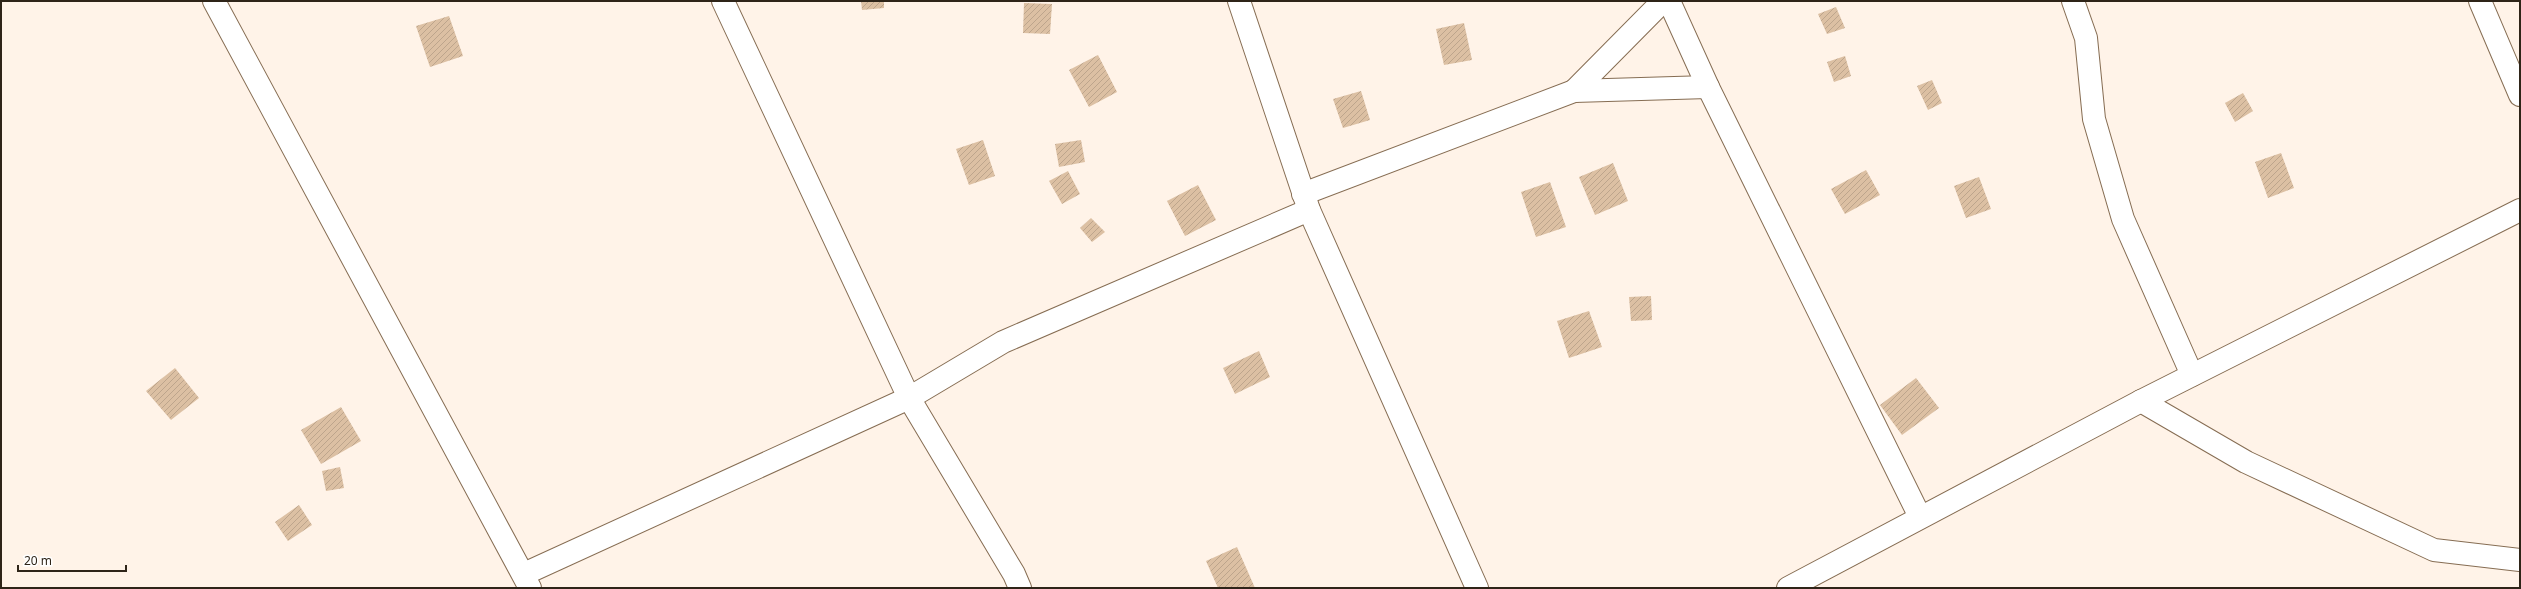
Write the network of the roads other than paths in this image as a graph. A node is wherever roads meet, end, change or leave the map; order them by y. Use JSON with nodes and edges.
{"nodes":[{"id":1,"x":214,"y":1,"type":"edge"},
{"id":2,"x":723,"y":1,"type":"edge"},
{"id":3,"x":1238,"y":1,"type":"edge"},
{"id":4,"x":1663,"y":1,"type":"edge"},
{"id":5,"x":1669,"y":1,"type":"edge"},
{"id":6,"x":2074,"y":1,"type":"edge"},
{"id":7,"x":2480,"y":1,"type":"edge"},
{"id":8,"x":1708,"y":87,"type":"junction"},
{"id":9,"x":1574,"y":90,"type":"junction"},
{"id":10,"x":2520,"y":95,"type":"edge"},
{"id":11,"x":1306,"y":202,"type":"junction"},
{"id":12,"x":2520,"y":210,"type":"edge"},
{"id":13,"x":2192,"y":375,"type":"junction"},
{"id":14,"x":908,"y":398,"type":"junction"},
{"id":15,"x":2141,"y":400,"type":"junction"},
{"id":16,"x":1920,"y":517,"type":"junction"},
{"id":17,"x":2520,"y":560,"type":"edge"},
{"id":18,"x":527,"y":581,"type":"edge"},
{"id":19,"x":1020,"y":588,"type":"edge"},
{"id":20,"x":1477,"y":588,"type":"edge"},
{"id":21,"x":1788,"y":588,"type":"edge"}],
"edges":[{"from":1,"to":18,"type":"street"},
{"from":2,"to":14,"type":"street"},
{"from":3,"to":11,"type":"street"},
{"from":4,"to":9,"type":"street"},
{"from":5,"to":8,"type":"street"},
{"from":6,"to":13,"type":"street"},
{"from":7,"to":10,"type":"street"},
{"from":8,"to":9,"type":"street"},
{"from":8,"to":16,"type":"street"},
{"from":9,"to":11,"type":"street"},
{"from":11,"to":14,"type":"street"},
{"from":11,"to":20,"type":"street"},
{"from":12,"to":13,"type":"street"},
{"from":13,"to":15,"type":"street"},
{"from":14,"to":18,"type":"street"},
{"from":14,"to":19,"type":"street"},
{"from":15,"to":16,"type":"street"},
{"from":15,"to":17,"type":"street"},
{"from":16,"to":21,"type":"street"}]}
